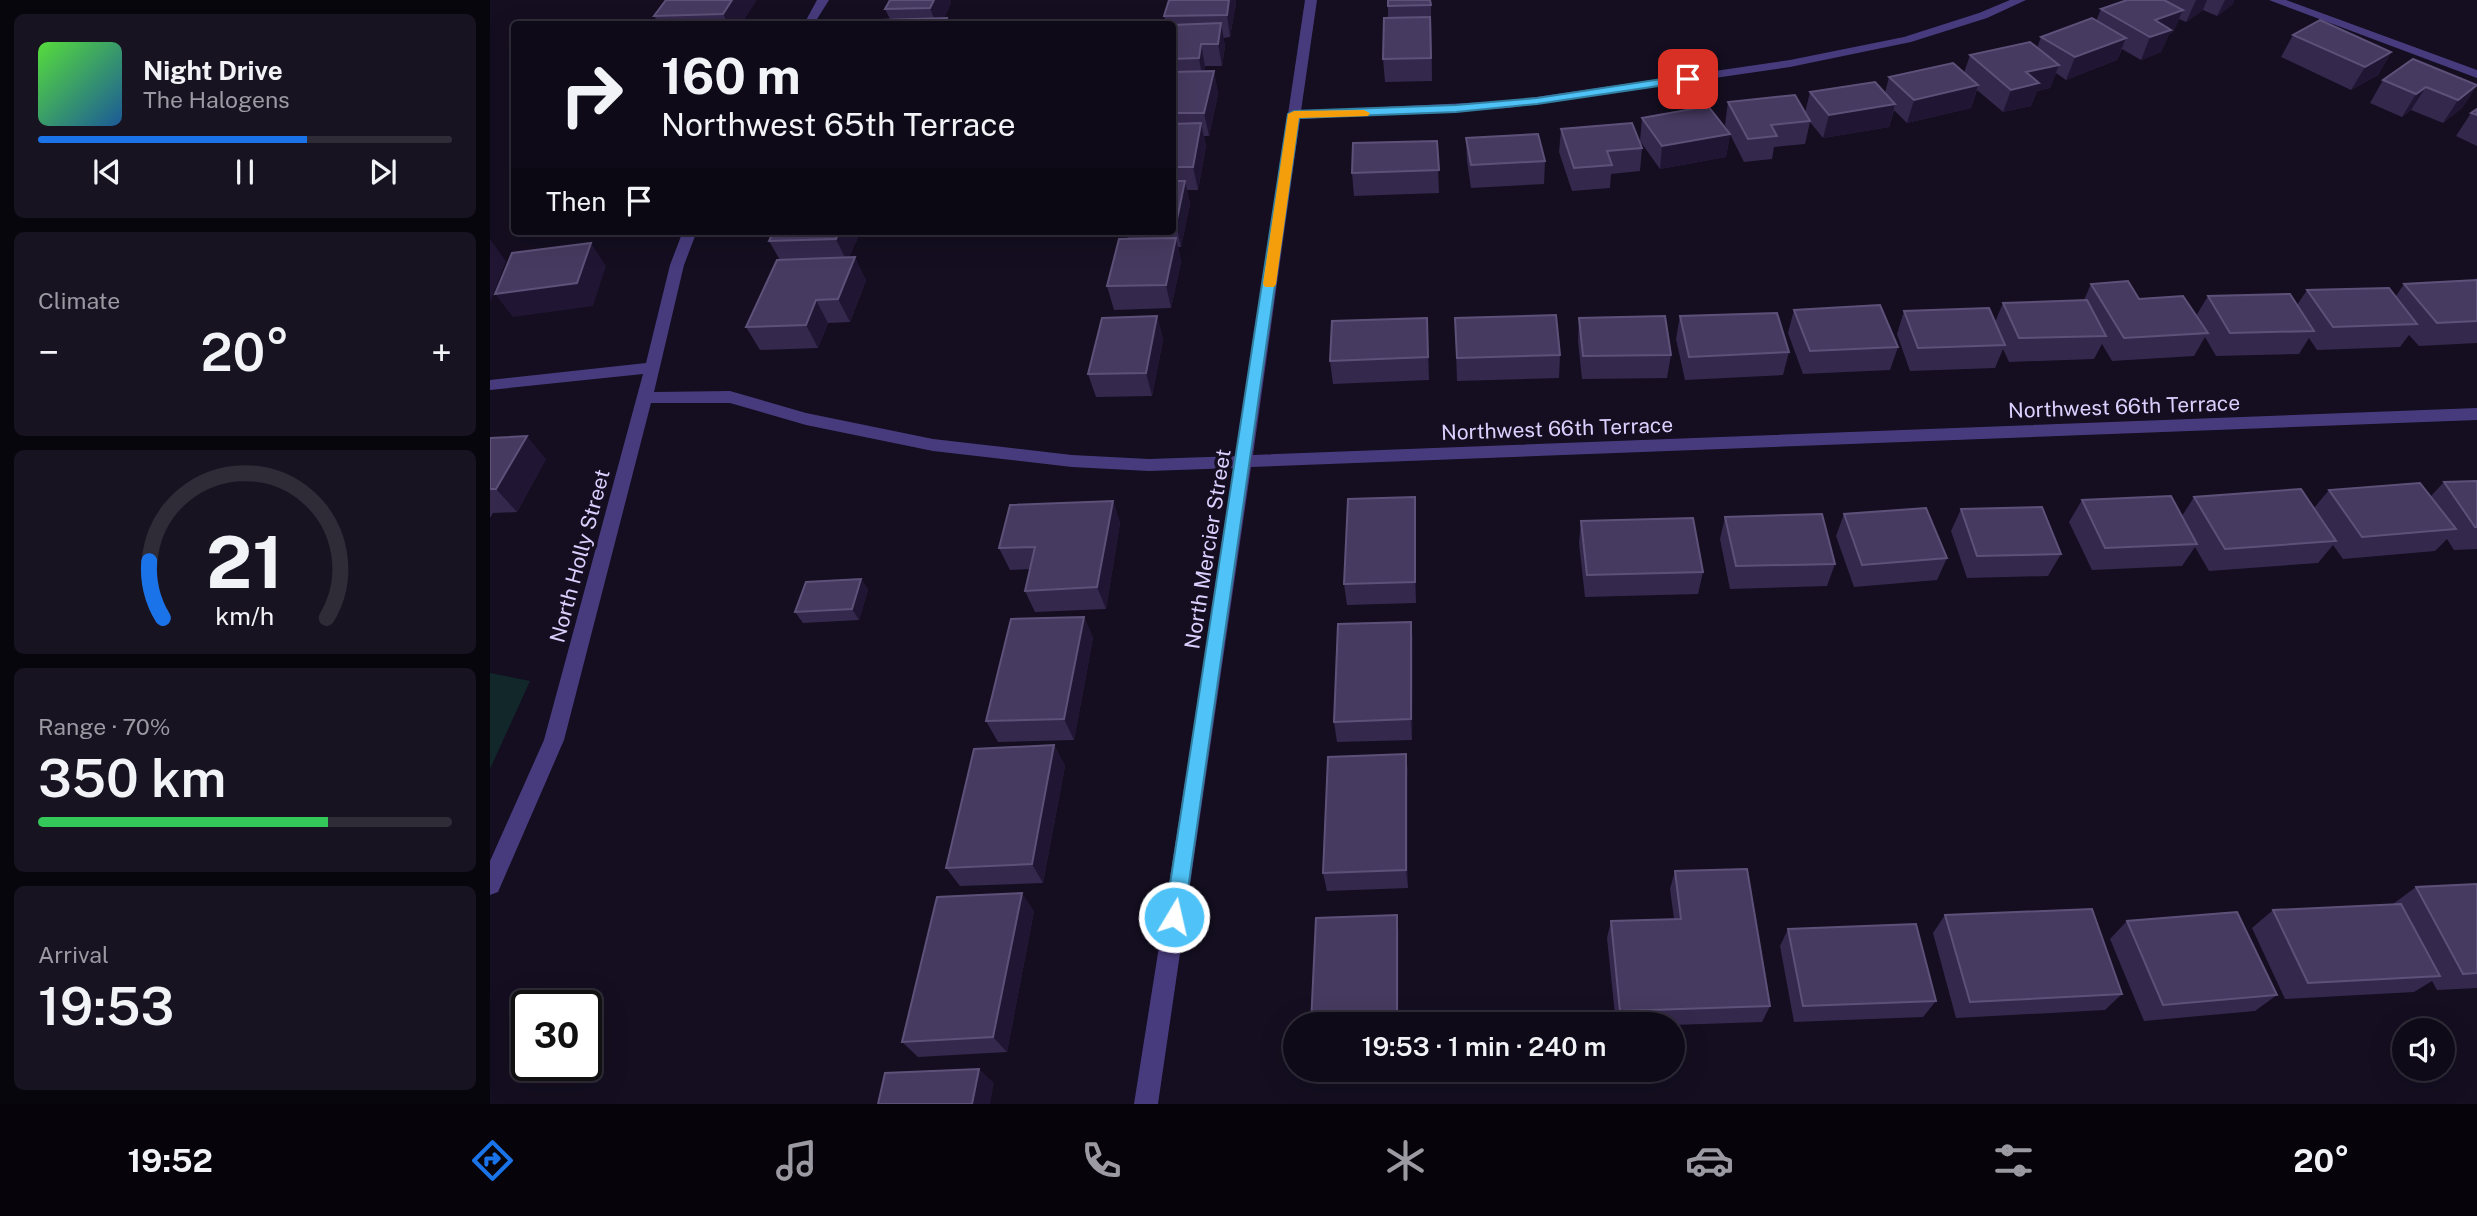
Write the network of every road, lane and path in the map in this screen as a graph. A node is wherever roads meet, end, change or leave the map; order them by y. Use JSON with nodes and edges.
{"nodes":[{"id":1,"x":823,"y":0,"type":"edge"},
{"id":2,"x":1311,"y":0,"type":"edge"},
{"id":3,"x":2020,"y":0,"type":"edge"},
{"id":4,"x":2275,"y":0,"type":"edge"},
{"id":5,"x":811,"y":21,"type":"edge"},
{"id":6,"x":2477,"y":74,"type":"edge"},
{"id":7,"x":1294,"y":114,"type":"junction"},
{"id":8,"x":688,"y":235,"type":"edge"},
{"id":9,"x":653,"y":368,"type":"junction"},
{"id":10,"x":490,"y":385,"type":"edge"},
{"id":11,"x":645,"y":398,"type":"junction"},
{"id":12,"x":2477,"y":414,"type":"edge"},
{"id":13,"x":1244,"y":462,"type":"junction"},
{"id":14,"x":490,"y":885,"type":"edge"},
{"id":15,"x":1146,"y":1104,"type":"edge"}],
"edges":[{"from":1,"to":5,"type":"street"},
{"from":2,"to":7,"type":"street","name":"North Mercier Street"},
{"from":3,"to":7,"type":"street"},
{"from":4,"to":6,"type":"street"},
{"from":7,"to":13,"type":"street","name":"North Mercier Street"},
{"from":8,"to":9,"type":"street","name":"North Holly Street"},
{"from":9,"to":10,"type":"street"},
{"from":9,"to":11,"type":"street","name":"North Holly Street"},
{"from":11,"to":13,"type":"street","name":"Northwest 66th Terrace"},
{"from":11,"to":14,"type":"street","name":"North Holly Street"},
{"from":12,"to":13,"type":"street","name":"Northwest 66th Terrace"},
{"from":13,"to":15,"type":"street","name":"North Mercier Street"}]}
